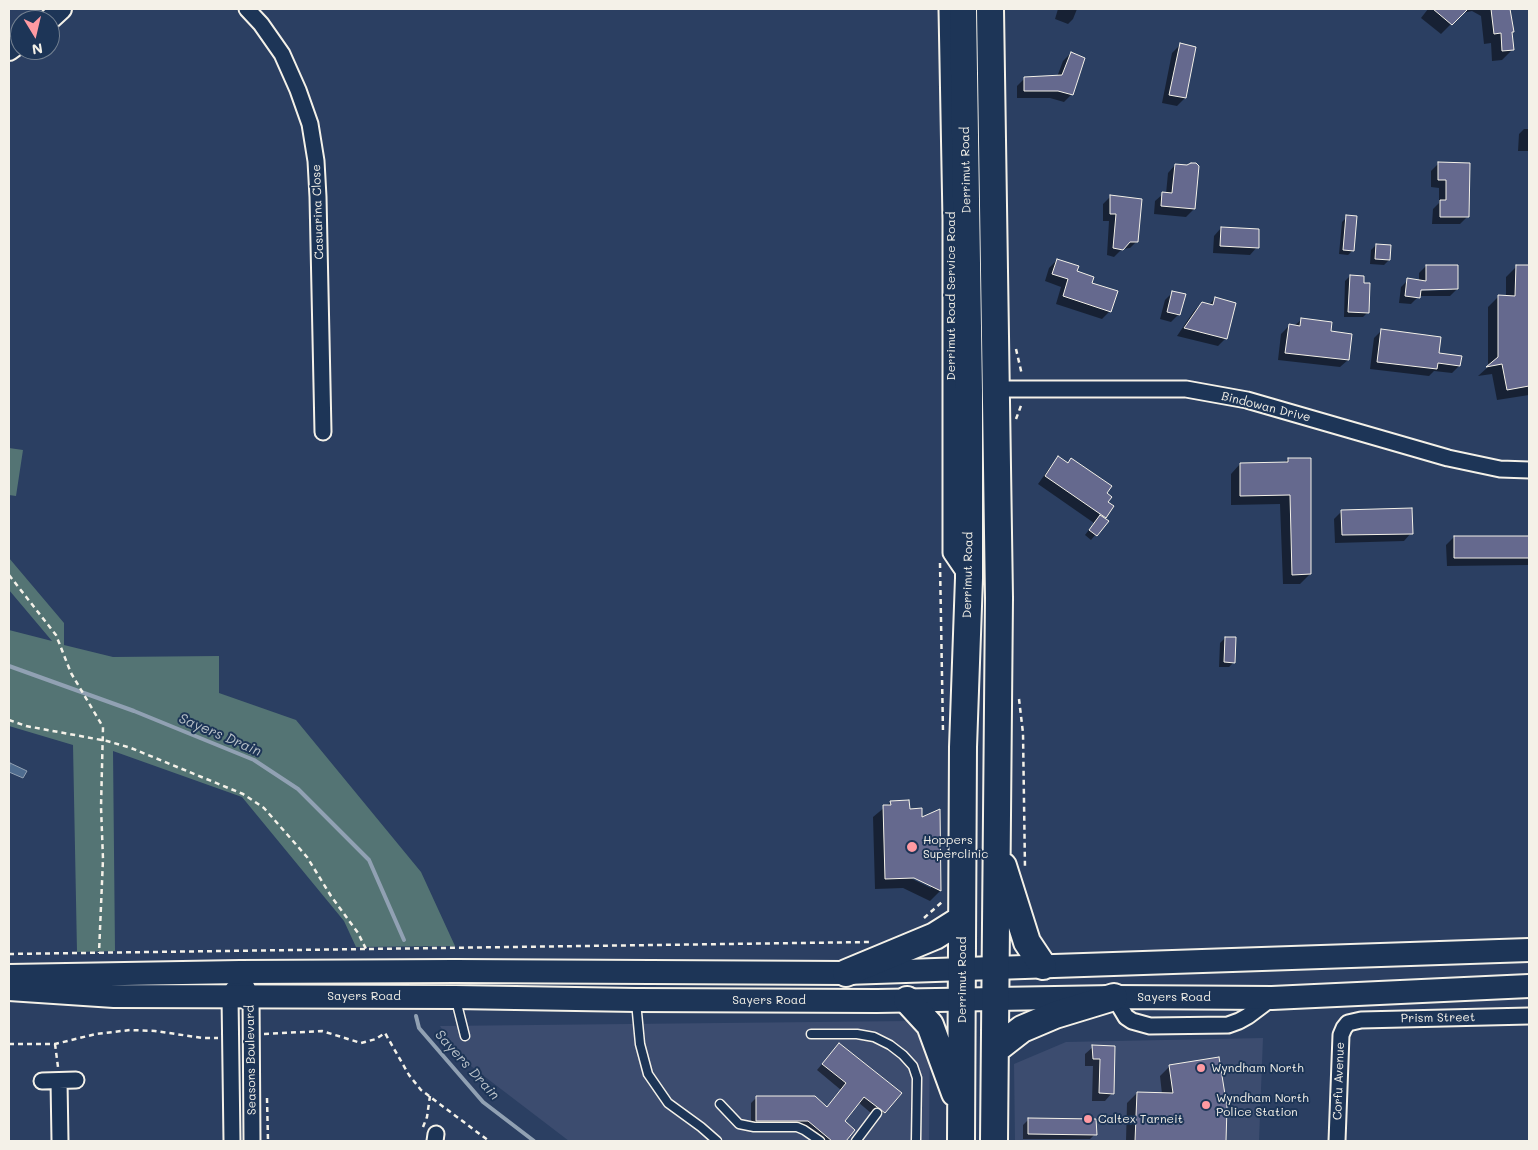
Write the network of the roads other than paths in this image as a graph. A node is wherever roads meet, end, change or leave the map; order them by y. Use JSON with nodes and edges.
{"nodes":[{"id":1,"x":247,"y":9,"type":"edge"},
{"id":2,"x":947,"y":9,"type":"edge"},
{"id":3,"x":963,"y":9,"type":"edge"},
{"id":4,"x":990,"y":9,"type":"edge"},
{"id":5,"x":993,"y":206,"type":"junction"},
{"id":6,"x":959,"y":228,"type":"junction"},
{"id":7,"x":996,"y":389,"type":"junction"},
{"id":8,"x":969,"y":390,"type":"junction"},
{"id":9,"x":323,"y":432,"type":"dead end"},
{"id":10,"x":1529,"y":470,"type":"edge"},
{"id":11,"x":969,"y":578,"type":"junction"},
{"id":12,"x":996,"y":843,"type":"junction"},
{"id":13,"x":962,"y":918,"type":"junction"},
{"id":14,"x":1529,"y":950,"type":"edge"},
{"id":15,"x":1043,"y":966,"type":"junction"},
{"id":16,"x":996,"y":967,"type":"junction"},
{"id":17,"x":962,"y":969,"type":"junction"},
{"id":18,"x":240,"y":972,"type":"junction"},
{"id":19,"x":634,"y":972,"type":"junction"},
{"id":20,"x":846,"y":973,"type":"junction"},
{"id":21,"x":9,"y":976,"type":"edge"},
{"id":22,"x":1529,"y":986,"type":"edge"},
{"id":23,"x":9,"y":989,"type":"edge"},
{"id":24,"x":240,"y":996,"type":"junction"},
{"id":25,"x":455,"y":997,"type":"junction"},
{"id":26,"x":1114,"y":997,"type":"junction"},
{"id":27,"x":996,"y":999,"type":"junction"},
{"id":28,"x":636,"y":1000,"type":"junction"},
{"id":29,"x":907,"y":1000,"type":"junction"},
{"id":30,"x":962,"y":1000,"type":"junction"},
{"id":31,"x":1529,"y":1016,"type":"edge"},
{"id":32,"x":1348,"y":1023,"type":"joint"},
{"id":33,"x":811,"y":1034,"type":"dead end"},
{"id":34,"x":465,"y":1036,"type":"dead end"},
{"id":35,"x":995,"y":1050,"type":"junction"},
{"id":36,"x":76,"y":1080,"type":"dead end"},
{"id":37,"x":42,"y":1081,"type":"dead end"},
{"id":38,"x":59,"y":1081,"type":"junction"},
{"id":39,"x":720,"y":1104,"type":"dead end"},
{"id":40,"x":962,"y":1110,"type":"junction"},
{"id":41,"x":877,"y":1113,"type":"dead end"},
{"id":42,"x":60,"y":1141,"type":"edge"},
{"id":43,"x":232,"y":1141,"type":"edge"},
{"id":44,"x":252,"y":1141,"type":"edge"},
{"id":45,"x":717,"y":1141,"type":"edge"},
{"id":46,"x":820,"y":1141,"type":"edge"},
{"id":47,"x":856,"y":1141,"type":"edge"},
{"id":48,"x":916,"y":1141,"type":"edge"},
{"id":49,"x":961,"y":1141,"type":"edge"},
{"id":50,"x":994,"y":1141,"type":"edge"},
{"id":51,"x":1337,"y":1141,"type":"edge"}],
"edges":[{"from":1,"to":9,"type":"street","name":"Casuarina Close"},
{"from":2,"to":6,"type":"street","name":"Derrimut Road Service Road"},
{"from":3,"to":6,"type":"highway","name":"Derrimut Road"},
{"from":4,"to":5,"type":"highway"},
{"from":5,"to":6,"type":"highway"},
{"from":5,"to":7,"type":"highway"},
{"from":6,"to":8,"type":"highway","name":"Derrimut Road"},
{"from":6,"to":11,"type":"street","name":"Derrimut Road Service Road"},
{"from":7,"to":8,"type":"highway"},
{"from":7,"to":10,"type":"street","name":"Bindowan Drive"},
{"from":7,"to":12,"type":"highway"},
{"from":8,"to":11,"type":"highway","name":"Derrimut Road"},
{"from":11,"to":13,"type":"highway","name":"Derrimut Road"},
{"from":12,"to":15,"type":"highway"},
{"from":12,"to":16,"type":"highway"},
{"from":13,"to":17,"type":"highway","name":"Derrimut Road"},
{"from":13,"to":20,"type":"highway"},
{"from":14,"to":15,"type":"main road","name":"Sayers Road"},
{"from":15,"to":16,"type":"main road","name":"Sayers Road"},
{"from":16,"to":17,"type":"main road","name":"Sayers Road"},
{"from":16,"to":27,"type":"highway"},
{"from":17,"to":20,"type":"main road","name":"Sayers Road"},
{"from":17,"to":30,"type":"highway","name":"Derrimut Road"},
{"from":18,"to":19,"type":"main road","name":"Sayers Road"},
{"from":18,"to":21,"type":"main road","name":"Sayers Road"},
{"from":18,"to":24,"type":"street","name":"Seasons Boulevard"},
{"from":19,"to":20,"type":"main road","name":"Sayers Road"},
{"from":19,"to":28,"type":"main road"},
{"from":22,"to":26,"type":"main road","name":"Sayers Road"},
{"from":23,"to":24,"type":"main road","name":"Sayers Road"},
{"from":24,"to":25,"type":"main road","name":"Sayers Road"},
{"from":24,"to":43,"type":"street","name":"Seasons Boulevard"},
{"from":24,"to":44,"type":"street","name":"Seasons Boulevard"},
{"from":25,"to":28,"type":"main road","name":"Sayers Road"},
{"from":25,"to":34,"type":"lane"},
{"from":26,"to":27,"type":"main road","name":"Sayers Road"},
{"from":26,"to":35,"type":"highway"},
{"from":27,"to":30,"type":"main road","name":"Sayers Road"},
{"from":27,"to":35,"type":"highway"},
{"from":28,"to":29,"type":"main road","name":"Sayers Road"},
{"from":28,"to":45,"type":"lane"},
{"from":29,"to":30,"type":"main road","name":"Sayers Road"},
{"from":29,"to":40,"type":"highway"},
{"from":30,"to":40,"type":"highway","name":"Derrimut Road"},
{"from":31,"to":32,"type":"street","name":"Prism Street"},
{"from":32,"to":51,"type":"street","name":"Corfu Avenue"},
{"from":33,"to":48,"type":"lane"},
{"from":35,"to":50,"type":"highway"},
{"from":36,"to":38,"type":"street"},
{"from":37,"to":38,"type":"street"},
{"from":38,"to":42,"type":"street"},
{"from":39,"to":46,"type":"lane"},
{"from":40,"to":49,"type":"highway","name":"Derrimut Road"},
{"from":41,"to":47,"type":"lane"}]}
